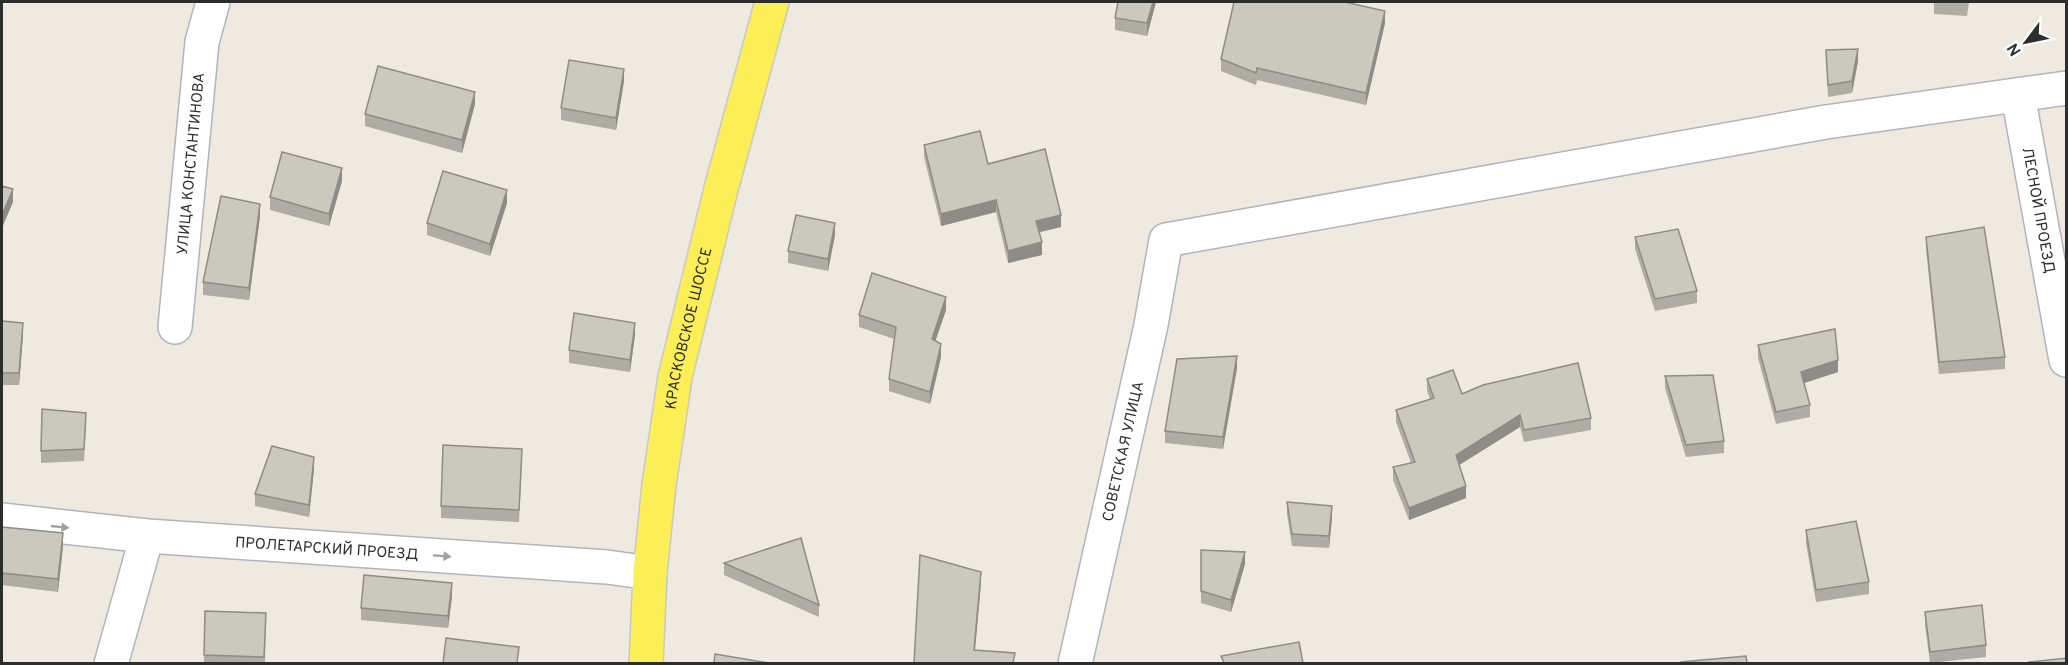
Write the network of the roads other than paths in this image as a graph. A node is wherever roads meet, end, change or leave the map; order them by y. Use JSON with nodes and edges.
{"nodes":[{"id":1,"x":213,"y":2,"type":"edge"},
{"id":2,"x":772,"y":2,"type":"edge"},
{"id":3,"x":2067,"y":88,"type":"edge"},
{"id":4,"x":2018,"y":95,"type":"junction"},
{"id":5,"x":175,"y":327,"type":"dead end"},
{"id":6,"x":2067,"y":360,"type":"edge"},
{"id":7,"x":2,"y":520,"type":"edge"},
{"id":8,"x":147,"y":536,"type":"junction"},
{"id":9,"x":650,"y":573,"type":"junction"},
{"id":10,"x":111,"y":663,"type":"edge"},
{"id":11,"x":646,"y":663,"type":"edge"},
{"id":12,"x":1075,"y":663,"type":"edge"}],
"edges":[{"from":1,"to":5,"type":"street","name":"УЛИЦА КОНСТАНТИНОВА"},
{"from":2,"to":9,"type":"main road","name":"КРАСКОВСКОЕ ШОССЕ"},
{"from":3,"to":4,"type":"street"},
{"from":4,"to":6,"type":"street","name":"ЛЕСНОЙ ПРОЕЗД"},
{"from":4,"to":12,"type":"street","name":"СОВЕТСКАЯ УЛИЦА"},
{"from":7,"to":8,"type":"street","name":"ПРОЛЕТАРСКИЙ ПРОЕЗД","one_way":true},
{"from":8,"to":9,"type":"street","name":"ПРОЛЕТАРСКИЙ ПРОЕЗД","one_way":true},
{"from":8,"to":10,"type":"street"},
{"from":9,"to":11,"type":"main road","name":"КРАСКОВСКОЕ ШОССЕ"}]}
